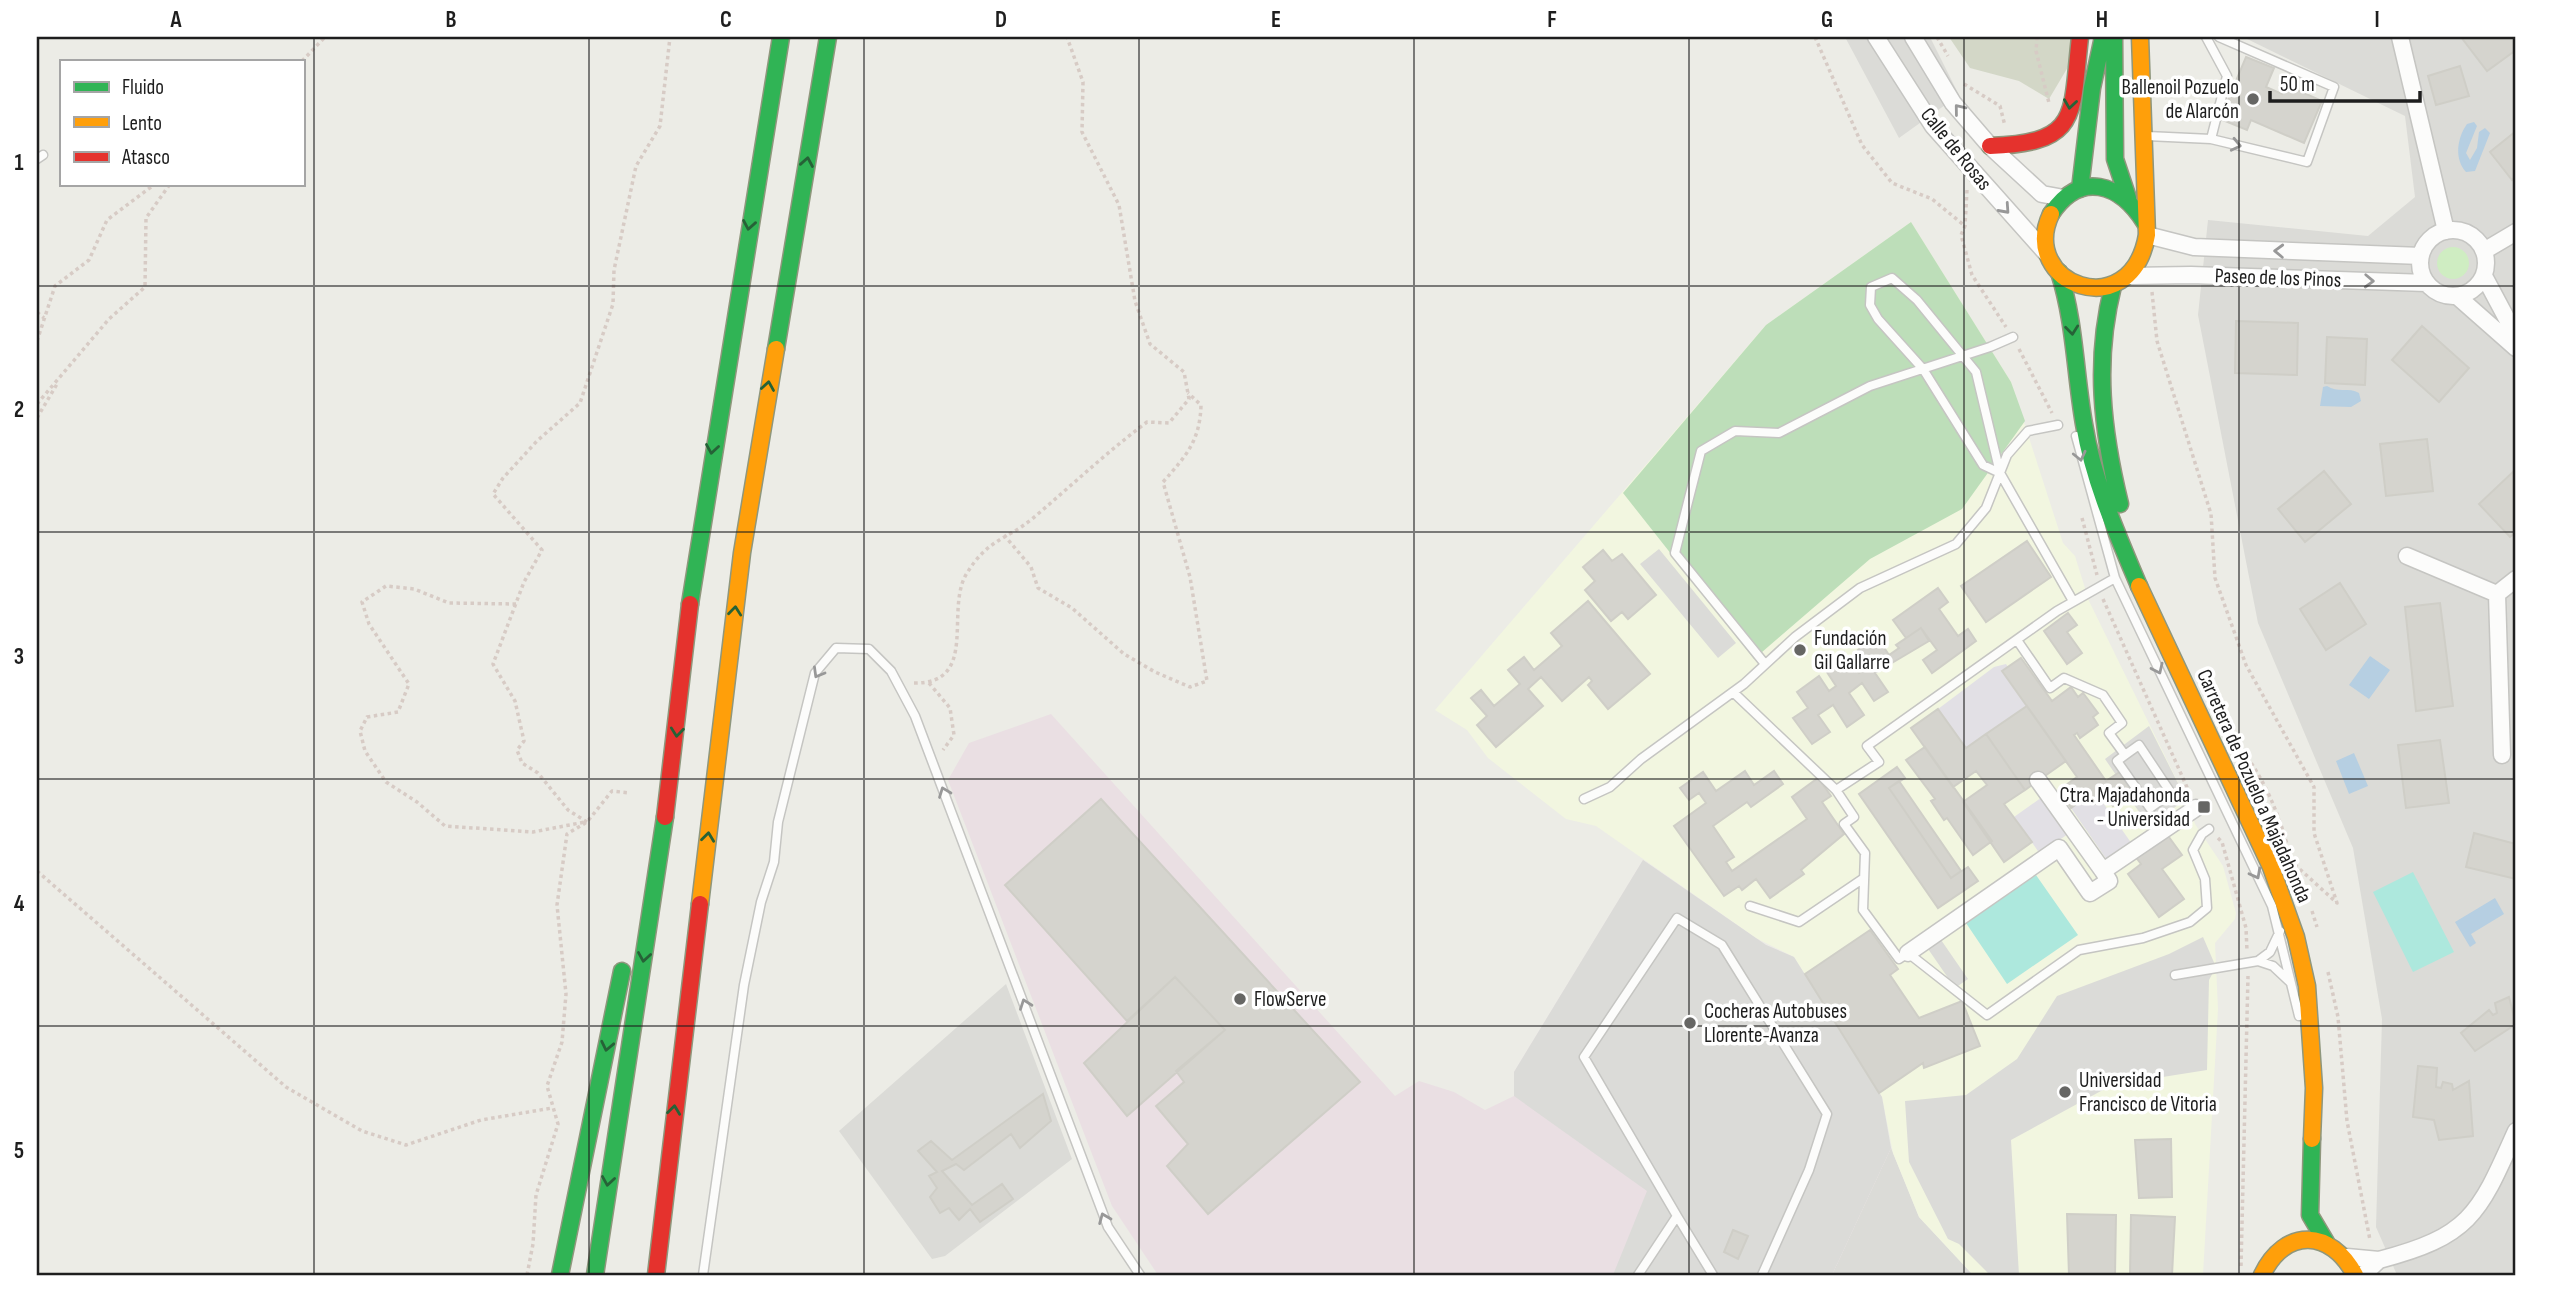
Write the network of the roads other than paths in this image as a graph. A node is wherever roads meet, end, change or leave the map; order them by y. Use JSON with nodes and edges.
{"nodes":[{"id":1,"x":781,"y":37,"type":"edge"},
{"id":2,"x":828,"y":37,"type":"edge"},
{"id":3,"x":1876,"y":37,"type":"edge"},
{"id":4,"x":1913,"y":37,"type":"edge"},
{"id":5,"x":2080,"y":37,"type":"edge"},
{"id":6,"x":2103,"y":37,"type":"edge"},
{"id":7,"x":2114,"y":37,"type":"edge"},
{"id":8,"x":2141,"y":37,"type":"edge"},
{"id":9,"x":2206,"y":37,"type":"edge"},
{"id":10,"x":2219,"y":37,"type":"edge"},
{"id":11,"x":2400,"y":37,"type":"edge"},
{"id":12,"x":2144,"y":136,"type":"junction"},
{"id":13,"x":2211,"y":139,"type":"junction"},
{"id":14,"x":1990,"y":146,"type":"junction"},
{"id":15,"x":2080,"y":189,"type":"junction"},
{"id":16,"x":2064,"y":198,"type":"junction"},
{"id":17,"x":2128,"y":198,"type":"junction"},
{"id":18,"x":2146,"y":229,"type":"junction"},
{"id":19,"x":2446,"y":231,"type":"junction"},
{"id":20,"x":2516,"y":232,"type":"edge"},
{"id":21,"x":2484,"y":251,"type":"junction"},
{"id":22,"x":2046,"y":253,"type":"junction"},
{"id":23,"x":2421,"y":256,"type":"junction"},
{"id":24,"x":2059,"y":272,"type":"junction"},
{"id":25,"x":2130,"y":276,"type":"junction"},
{"id":26,"x":2484,"y":276,"type":"junction"},
{"id":27,"x":2427,"y":283,"type":"junction"},
{"id":28,"x":2113,"y":286,"type":"junction"},
{"id":29,"x":2457,"y":296,"type":"junction"},
{"id":30,"x":2516,"y":336,"type":"edge"},
{"id":31,"x":2013,"y":337,"type":"road end"},
{"id":32,"x":2516,"y":348,"type":"edge"},
{"id":33,"x":1965,"y":355,"type":"junction"},
{"id":34,"x":1923,"y":369,"type":"junction"},
{"id":35,"x":2078,"y":388,"type":"junction"},
{"id":36,"x":2058,"y":425,"type":"road end"},
{"id":37,"x":2000,"y":472,"type":"junction"},
{"id":38,"x":2407,"y":556,"type":"dead end"},
{"id":39,"x":2115,"y":578,"type":"junction"},
{"id":40,"x":2516,"y":579,"type":"edge"},
{"id":41,"x":2497,"y":594,"type":"junction"},
{"id":42,"x":2073,"y":601,"type":"junction"},
{"id":43,"x":2156,"y":620,"type":"junction"},
{"id":44,"x":2017,"y":640,"type":"junction"},
{"id":45,"x":681,"y":664,"type":"junction"},
{"id":46,"x":1765,"y":664,"type":"junction"},
{"id":47,"x":1733,"y":692,"type":"junction"},
{"id":48,"x":659,"y":724,"type":"dead end"},
{"id":49,"x":2125,"y":755,"type":"junction"},
{"id":50,"x":2502,"y":755,"type":"dead end"},
{"id":51,"x":2038,"y":780,"type":"dead end"},
{"id":52,"x":1836,"y":790,"type":"junction"},
{"id":53,"x":1584,"y":799,"type":"dead end"},
{"id":54,"x":2196,"y":808,"type":"road end"},
{"id":55,"x":2209,"y":829,"type":"road end"},
{"id":56,"x":2081,"y":832,"type":"junction"},
{"id":57,"x":2057,"y":845,"type":"junction"},
{"id":58,"x":2103,"y":871,"type":"junction"},
{"id":59,"x":1864,"y":877,"type":"junction"},
{"id":60,"x":1750,"y":906,"type":"dead end"},
{"id":61,"x":2280,"y":931,"type":"junction"},
{"id":62,"x":625,"y":952,"type":"dead end"},
{"id":63,"x":1908,"y":953,"type":"junction"},
{"id":64,"x":2258,"y":961,"type":"junction"},
{"id":65,"x":2175,"y":975,"type":"dead end"},
{"id":66,"x":2292,"y":984,"type":"junction"},
{"id":67,"x":2314,"y":1088,"type":"junction"},
{"id":68,"x":2516,"y":1131,"type":"edge"},
{"id":69,"x":2309,"y":1181,"type":"junction"},
{"id":70,"x":1677,"y":1216,"type":"junction"},
{"id":71,"x":2326,"y":1242,"type":"junction"},
{"id":72,"x":2280,"y":1247,"type":"junction"},
{"id":73,"x":2347,"y":1257,"type":"junction"},
{"id":74,"x":2379,"y":1260,"type":"junction"},
{"id":75,"x":559,"y":1275,"type":"edge"},
{"id":76,"x":595,"y":1275,"type":"edge"},
{"id":77,"x":656,"y":1275,"type":"edge"},
{"id":78,"x":704,"y":1275,"type":"edge"},
{"id":79,"x":1140,"y":1275,"type":"edge"},
{"id":80,"x":1638,"y":1275,"type":"edge"},
{"id":81,"x":1713,"y":1275,"type":"edge"},
{"id":82,"x":1762,"y":1275,"type":"edge"},
{"id":83,"x":2262,"y":1275,"type":"edge"},
{"id":84,"x":2355,"y":1275,"type":"edge"},
{"id":85,"x":2363,"y":1275,"type":"edge"}],
"edges":[{"from":1,"to":45,"type":"main road","one_way":true},
{"from":77,"to":2,"type":"main road","one_way":true},
{"from":3,"to":22,"type":"street","name":"Calle de Rosas","one_way":true},
{"from":14,"to":4,"type":"street","name":"Calle de Rosas","one_way":true},
{"from":5,"to":14,"type":"main road","one_way":true},
{"from":6,"to":15,"type":"main road"},
{"from":7,"to":17,"type":"main road"},
{"from":8,"to":12,"type":"main road"},
{"from":9,"to":13,"type":"lane"},
{"from":13,"to":10,"type":"lane","one_way":true},
{"from":11,"to":19,"type":"street"},
{"from":12,"to":13,"type":"lane"},
{"from":12,"to":18,"type":"main road"},
{"from":14,"to":16,"type":"street","name":"Calle de Rosas"},
{"from":15,"to":16,"type":"main road"},
{"from":15,"to":17,"type":"main road"},
{"from":16,"to":22,"type":"main road"},
{"from":17,"to":18,"type":"main road"},
{"from":23,"to":18,"type":"street","name":"Paseo de los Pinos","one_way":true},
{"from":18,"to":25,"type":"main road"},
{"from":19,"to":21,"type":"street"},
{"from":19,"to":23,"type":"street"},
{"from":20,"to":21,"type":"street"},
{"from":21,"to":26,"type":"street"},
{"from":22,"to":24,"type":"main road"},
{"from":23,"to":27,"type":"street"},
{"from":24,"to":28,"type":"main road"},
{"from":24,"to":35,"type":"main road","name":"Carretera de Pozuelo a Majadahonda","one_way":true},
{"from":25,"to":27,"type":"street","name":"Paseo de los Pinos","one_way":true},
{"from":25,"to":28,"type":"main road"},
{"from":26,"to":29,"type":"street"},
{"from":26,"to":30,"type":"street"},
{"from":27,"to":29,"type":"street"},
{"from":28,"to":43,"type":"main road","name":"Carretera de Pozuelo a Majadahonda"},
{"from":29,"to":32,"type":"street"},
{"from":31,"to":33,"type":"lane"},
{"from":33,"to":34,"type":"lane"},
{"from":33,"to":34,"type":"lane"},
{"from":33,"to":37,"type":"lane"},
{"from":34,"to":37,"type":"lane"},
{"from":34,"to":46,"type":"lane"},
{"from":35,"to":39,"type":"lane","one_way":true},
{"from":35,"to":43,"type":"main road","name":"Carretera de Pozuelo a Majadahonda"},
{"from":36,"to":37,"type":"lane"},
{"from":37,"to":42,"type":"lane"},
{"from":37,"to":46,"type":"lane"},
{"from":38,"to":41,"type":"street"},
{"from":39,"to":42,"type":"lane"},
{"from":39,"to":61,"type":"lane","one_way":true},
{"from":40,"to":41,"type":"street"},
{"from":41,"to":50,"type":"street"},
{"from":42,"to":44,"type":"lane"},
{"from":43,"to":67,"type":"main road","name":"Carretera de Pozuelo a Majadahonda"},
{"from":44,"to":49,"type":"lane"},
{"from":44,"to":52,"type":"lane"},
{"from":45,"to":48,"type":"main road"},
{"from":45,"to":76,"type":"main road","one_way":true},
{"from":46,"to":47,"type":"lane"},
{"from":47,"to":52,"type":"lane"},
{"from":47,"to":53,"type":"lane"},
{"from":49,"to":49,"type":"lane"},
{"from":51,"to":56,"type":"street"},
{"from":52,"to":59,"type":"lane"},
{"from":54,"to":58,"type":"street"},
{"from":55,"to":63,"type":"lane"},
{"from":56,"to":57,"type":"street"},
{"from":56,"to":58,"type":"street"},
{"from":57,"to":58,"type":"street"},
{"from":57,"to":63,"type":"street"},
{"from":59,"to":60,"type":"lane"},
{"from":59,"to":63,"type":"lane"},
{"from":61,"to":64,"type":"lane"},
{"from":61,"to":66,"type":"lane"},
{"from":62,"to":75,"type":"main road","one_way":true},
{"from":64,"to":65,"type":"lane"},
{"from":64,"to":66,"type":"lane"},
{"from":66,"to":67,"type":"lane"},
{"from":67,"to":69,"type":"main road","name":"Carretera de Pozuelo a Majadahonda"},
{"from":68,"to":74,"type":"street"},
{"from":69,"to":71,"type":"main road"},
{"from":69,"to":72,"type":"main road"},
{"from":70,"to":80,"type":"lane"},
{"from":70,"to":81,"type":"lane"},
{"from":70,"to":82,"type":"lane"},
{"from":71,"to":72,"type":"main road"},
{"from":71,"to":73,"type":"main road"},
{"from":72,"to":83,"type":"main road"},
{"from":73,"to":74,"type":"street"},
{"from":73,"to":84,"type":"main road"},
{"from":74,"to":85,"type":"street"},
{"from":79,"to":78,"type":"lane","one_way":true}]}
